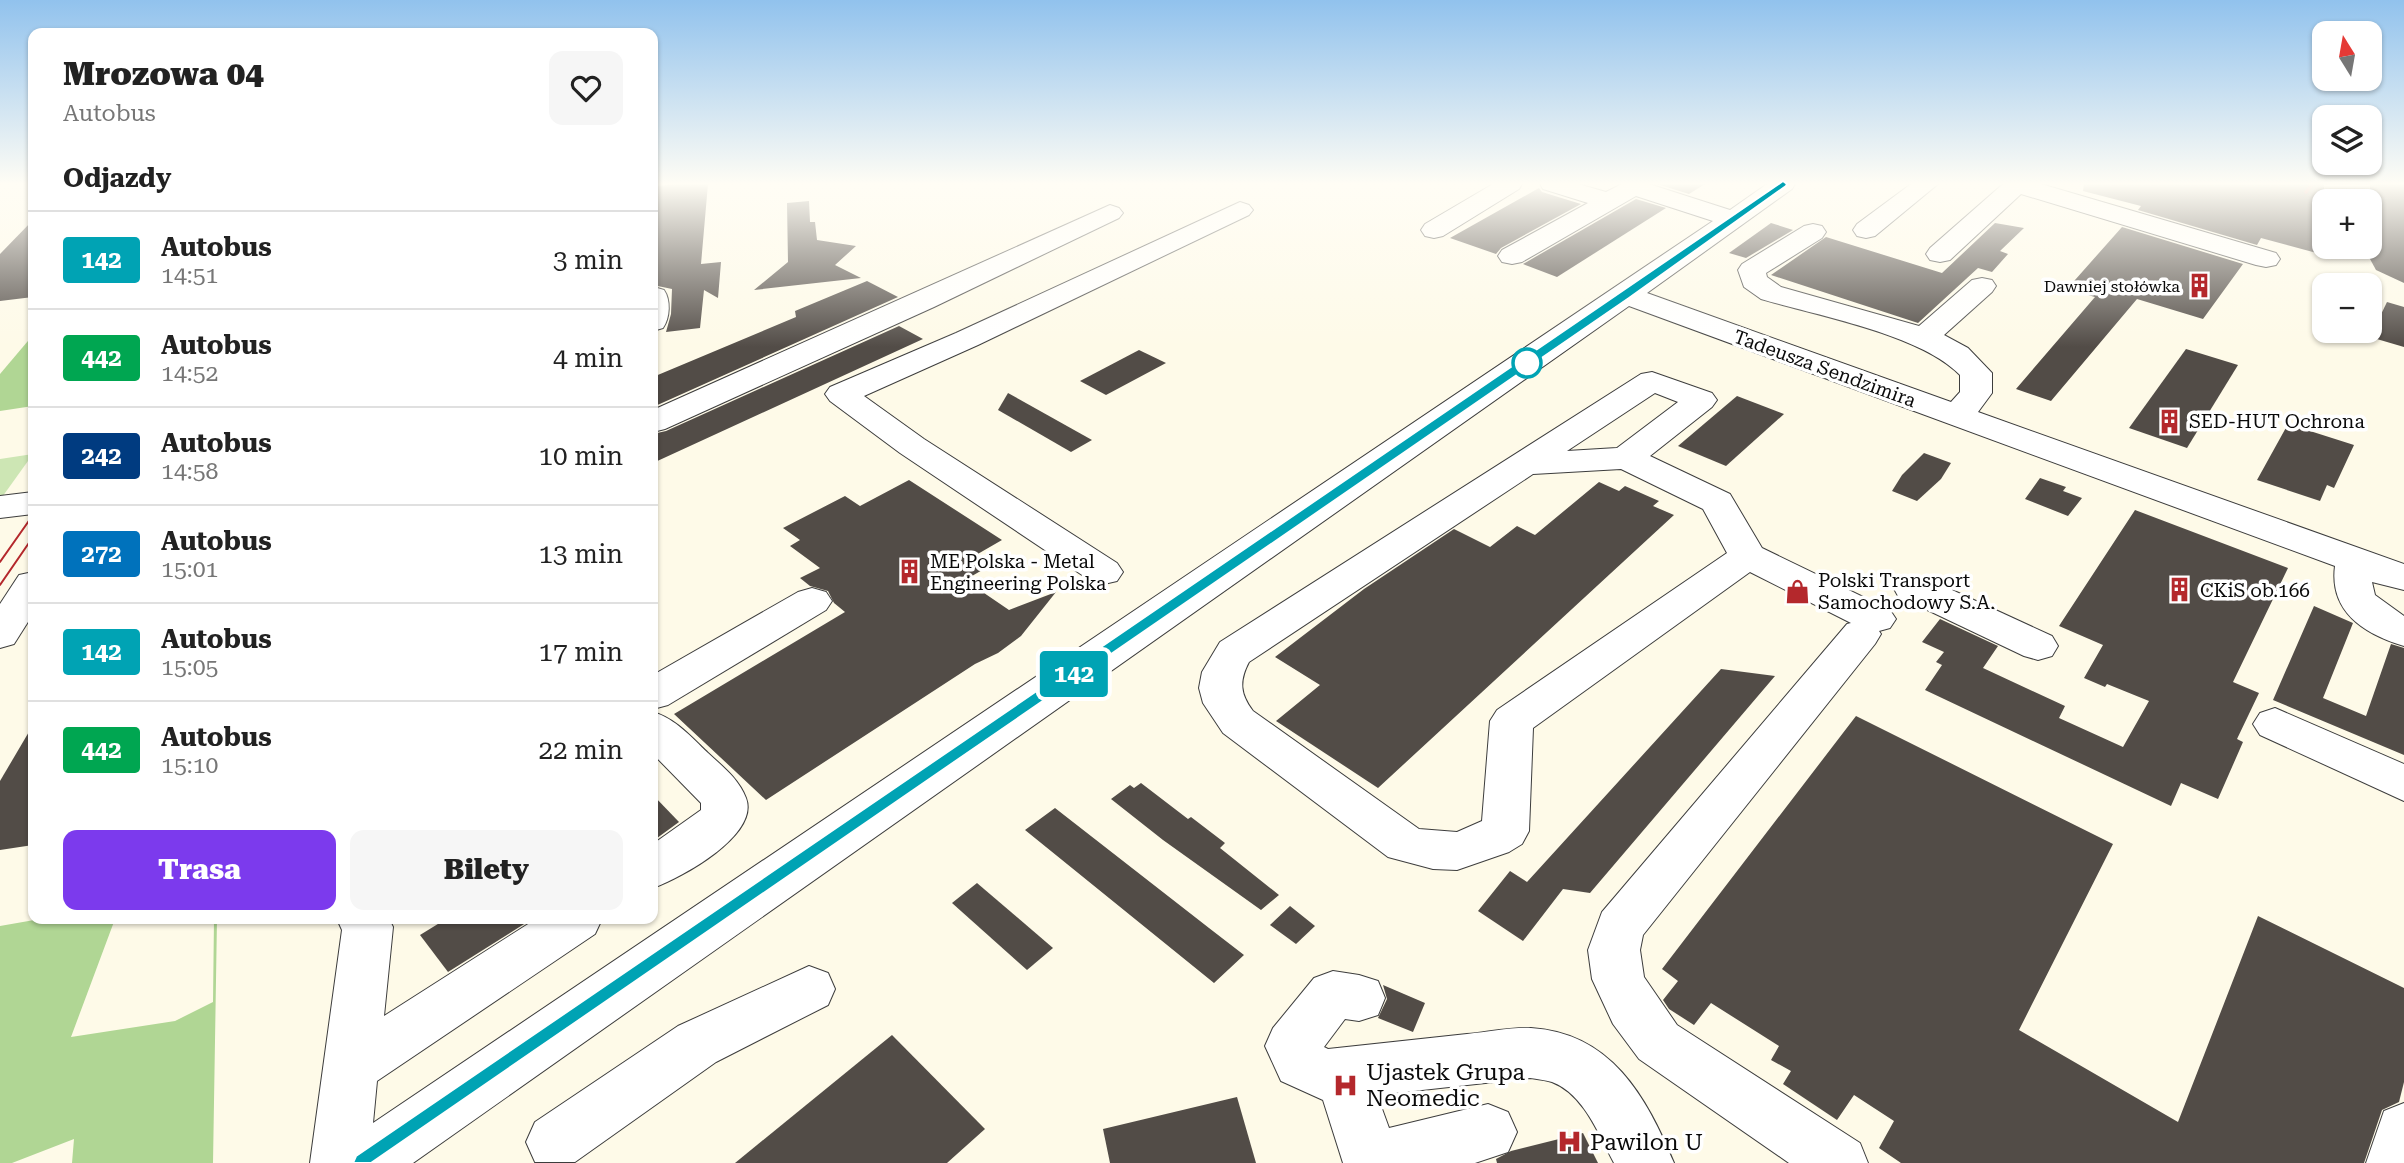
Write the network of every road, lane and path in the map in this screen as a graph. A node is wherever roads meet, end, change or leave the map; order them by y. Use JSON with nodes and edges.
{"nodes":[{"id":1,"x":1057,"y":238,"type":"edge"},
{"id":2,"x":1180,"y":238,"type":"edge"},
{"id":3,"x":1543,"y":238,"type":"edge"},
{"id":4,"x":1706,"y":238,"type":"edge"},
{"id":5,"x":1803,"y":238,"type":"edge"},
{"id":6,"x":1957,"y":238,"type":"edge"},
{"id":7,"x":2197,"y":238,"type":"edge"},
{"id":8,"x":1940,"y":254,"type":"dead end"},
{"id":9,"x":1512,"y":256,"type":"dead end"},
{"id":10,"x":2266,"y":259,"type":"dead end"},
{"id":11,"x":1982,"y":286,"type":"dead end"},
{"id":12,"x":1626,"y":295,"type":"junction"},
{"id":13,"x":1924,"y":337,"type":"junction"},
{"id":14,"x":1957,"y":416,"type":"junction"},
{"id":15,"x":658,"y":420,"type":"edge"},
{"id":16,"x":1626,"y":458,"type":"junction"},
{"id":17,"x":1524,"y":464,"type":"junction"},
{"id":18,"x":28,"y":504,"type":"edge"},
{"id":19,"x":0,"y":507,"type":"edge"},
{"id":20,"x":1748,"y":556,"type":"junction"},
{"id":21,"x":2355,"y":560,"type":"junction"},
{"id":22,"x":1104,"y":572,"type":"dead end"},
{"id":23,"x":2404,"y":578,"type":"edge"},
{"id":24,"x":1912,"y":587,"type":"dead end"},
{"id":25,"x":28,"y":592,"type":"edge"},
{"id":26,"x":812,"y":601,"type":"dead end"},
{"id":27,"x":2404,"y":632,"type":"edge"},
{"id":28,"x":0,"y":634,"type":"edge"},
{"id":29,"x":2038,"y":646,"type":"dead end"},
{"id":30,"x":658,"y":691,"type":"edge"},
{"id":31,"x":2275,"y":724,"type":"dead end"},
{"id":32,"x":658,"y":733,"type":"edge"},
{"id":33,"x":2404,"y":784,"type":"edge"},
{"id":34,"x":658,"y":866,"type":"edge"},
{"id":35,"x":366,"y":924,"type":"edge"},
{"id":36,"x":568,"y":924,"type":"edge"},
{"id":37,"x":809,"y":989,"type":"dead end"},
{"id":38,"x":1359,"y":998,"type":"dead end"},
{"id":39,"x":351,"y":1068,"type":"junction"},
{"id":40,"x":1342,"y":1073,"type":"junction"},
{"id":41,"x":2404,"y":1131,"type":"edge"},
{"id":42,"x":1488,"y":1132,"type":"dead end"},
{"id":43,"x":555,"y":1142,"type":"dead end"},
{"id":44,"x":339,"y":1163,"type":"edge"},
{"id":45,"x":364,"y":1163,"type":"edge"},
{"id":46,"x":1645,"y":1163,"type":"edge"},
{"id":47,"x":1839,"y":1163,"type":"edge"},
{"id":48,"x":2395,"y":1163,"type":"edge"}],
"edges":[{"from":1,"to":15,"type":"street"},
{"from":2,"to":22,"type":"street"},
{"from":3,"to":9,"type":"street"},
{"from":4,"to":12,"type":"street"},
{"from":5,"to":13,"type":"street"},
{"from":6,"to":8,"type":"street"},
{"from":7,"to":10,"type":"street"},
{"from":11,"to":13,"type":"street"},
{"from":12,"to":14,"type":"street","name":"Tadeusza Sendzimira"},
{"from":12,"to":45,"type":"street"},
{"from":13,"to":14,"type":"street"},
{"from":14,"to":21,"type":"street","name":"Tadeusza Sendzimira"},
{"from":16,"to":17,"type":"street"},
{"from":16,"to":17,"type":"street"},
{"from":16,"to":20,"type":"street"},
{"from":17,"to":20,"type":"street"},
{"from":18,"to":19,"type":"street"},
{"from":20,"to":47,"type":"street"},
{"from":21,"to":23,"type":"street","name":"Tadeusza Sendzimira"},
{"from":21,"to":27,"type":"street"},
{"from":24,"to":29,"type":"street"},
{"from":25,"to":28,"type":"street"},
{"from":26,"to":30,"type":"street"},
{"from":31,"to":33,"type":"street"},
{"from":32,"to":34,"type":"street"},
{"from":35,"to":39,"type":"street"},
{"from":36,"to":39,"type":"street"},
{"from":37,"to":43,"type":"street"},
{"from":38,"to":40,"type":"street"},
{"from":39,"to":44,"type":"street"},
{"from":40,"to":42,"type":"street"},
{"from":40,"to":46,"type":"street"},
{"from":41,"to":48,"type":"street"}]}
